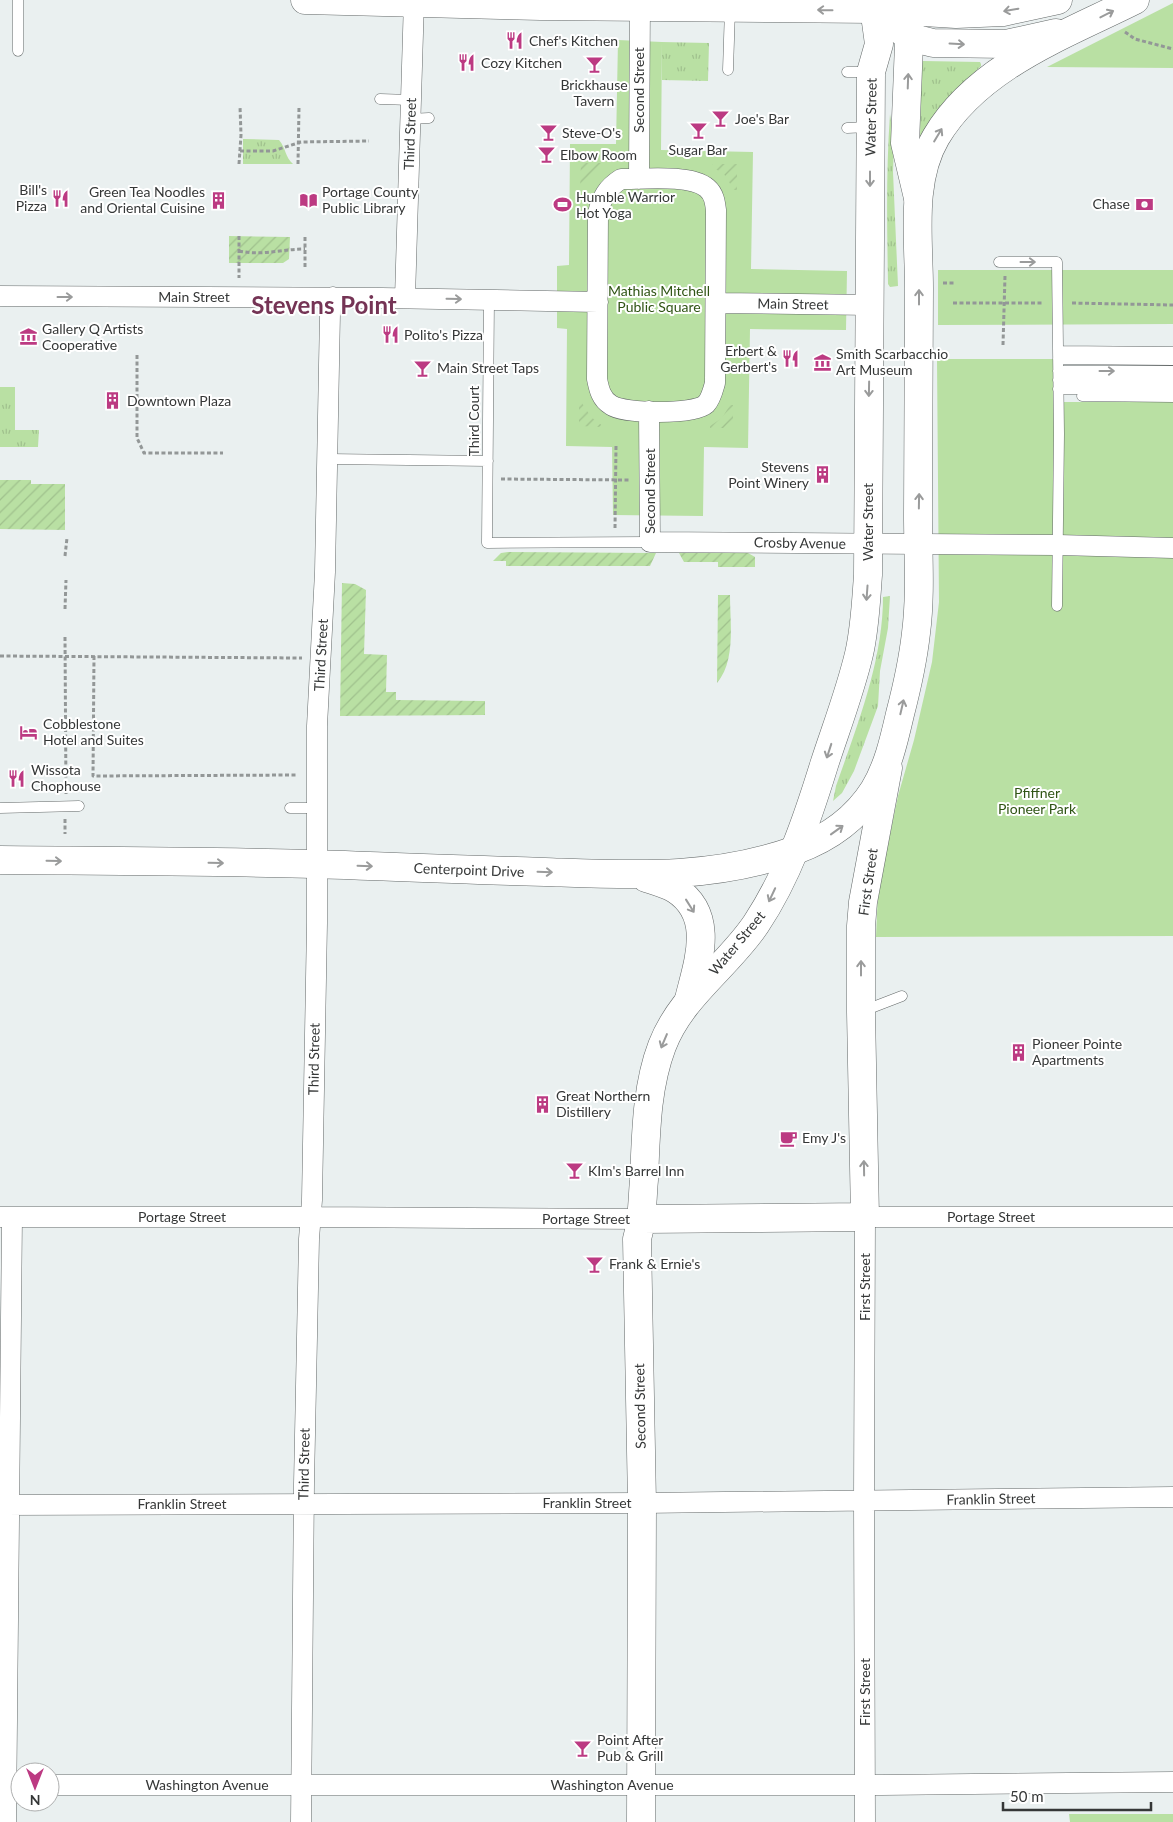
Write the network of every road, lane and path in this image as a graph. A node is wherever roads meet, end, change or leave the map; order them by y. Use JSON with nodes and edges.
{"nodes":[{"id":1,"x":18,"y":0,"type":"edge"},
{"id":2,"x":305,"y":0,"type":"edge"},
{"id":3,"x":1058,"y":0,"type":"edge"},
{"id":4,"x":1135,"y":0,"type":"edge"},
{"id":5,"x":352,"y":1,"type":"edge"},
{"id":6,"x":414,"y":2,"type":"edge"},
{"id":7,"x":640,"y":4,"type":"edge"},
{"id":8,"x":874,"y":5,"type":"edge"},
{"id":9,"x":730,"y":9,"type":"junction"},
{"id":10,"x":910,"y":16,"type":"edge"},
{"id":11,"x":1079,"y":28,"type":"junction"},
{"id":12,"x":1125,"y":32,"type":"dead end"},
{"id":13,"x":1173,"y":49,"type":"edge"},
{"id":14,"x":18,"y":51,"type":"dead end"},
{"id":15,"x":728,"y":70,"type":"dead end"},
{"id":16,"x":380,"y":99,"type":"dead end"},
{"id":17,"x":240,"y":106,"type":"dead end"},
{"id":18,"x":299,"y":107,"type":"dead end"},
{"id":19,"x":417,"y":112,"type":"junction"},
{"id":20,"x":369,"y":141,"type":"dead end"},
{"id":21,"x":298,"y":142,"type":"junction"},
{"id":22,"x":240,"y":151,"type":"junction"},
{"id":23,"x":239,"y":164,"type":"dead end"},
{"id":24,"x":298,"y":164,"type":"dead end"},
{"id":25,"x":639,"y":180,"type":"junction"},
{"id":26,"x":918,"y":198,"type":"junction"},
{"id":27,"x":239,"y":236,"type":"dead end"},
{"id":28,"x":305,"y":237,"type":"dead end"},
{"id":29,"x":305,"y":249,"type":"junction"},
{"id":30,"x":239,"y":251,"type":"junction"},
{"id":31,"x":1000,"y":262,"type":"dead end"},
{"id":32,"x":305,"y":268,"type":"dead end"},
{"id":33,"x":1005,"y":274,"type":"dead end"},
{"id":34,"x":937,"y":283,"type":"dead end"},
{"id":35,"x":954,"y":283,"type":"dead end"},
{"id":36,"x":0,"y":296,"type":"edge"},
{"id":37,"x":239,"y":297,"type":"junction"},
{"id":38,"x":333,"y":297,"type":"junction"},
{"id":39,"x":405,"y":298,"type":"junction"},
{"id":40,"x":489,"y":299,"type":"junction"},
{"id":41,"x":598,"y":302,"type":"junction"},
{"id":42,"x":716,"y":303,"type":"junction"},
{"id":43,"x":953,"y":303,"type":"dead end"},
{"id":44,"x":1004,"y":303,"type":"junction"},
{"id":45,"x":1044,"y":303,"type":"dead end"},
{"id":46,"x":1066,"y":303,"type":"dead end"},
{"id":47,"x":870,"y":305,"type":"junction"},
{"id":48,"x":1173,"y":305,"type":"edge"},
{"id":49,"x":1003,"y":345,"type":"dead end"},
{"id":50,"x":1173,"y":345,"type":"edge"},
{"id":51,"x":1058,"y":352,"type":"junction"},
{"id":52,"x":1173,"y":352,"type":"edge"},
{"id":53,"x":137,"y":355,"type":"dead end"},
{"id":54,"x":1173,"y":360,"type":"edge"},
{"id":55,"x":1173,"y":371,"type":"edge"},
{"id":56,"x":1173,"y":380,"type":"edge"},
{"id":57,"x":1058,"y":384,"type":"junction"},
{"id":58,"x":1173,"y":388,"type":"edge"},
{"id":59,"x":1173,"y":397,"type":"edge"},
{"id":60,"x":649,"y":411,"type":"junction"},
{"id":61,"x":616,"y":446,"type":"dead end"},
{"id":62,"x":223,"y":453,"type":"dead end"},
{"id":63,"x":328,"y":459,"type":"junction"},
{"id":64,"x":488,"y":461,"type":"junction"},
{"id":65,"x":488,"y":479,"type":"junction"},
{"id":66,"x":615,"y":480,"type":"junction"},
{"id":67,"x":651,"y":480,"type":"junction"},
{"id":68,"x":67,"y":538,"type":"dead end"},
{"id":69,"x":615,"y":542,"type":"junction"},
{"id":70,"x":650,"y":542,"type":"junction"},
{"id":71,"x":487,"y":543,"type":"joint"},
{"id":72,"x":868,"y":545,"type":"junction"},
{"id":73,"x":919,"y":545,"type":"junction"},
{"id":74,"x":1058,"y":545,"type":"junction"},
{"id":75,"x":1173,"y":548,"type":"edge"},
{"id":76,"x":65,"y":556,"type":"dead end"},
{"id":77,"x":66,"y":580,"type":"dead end"},
{"id":78,"x":1056,"y":606,"type":"dead end"},
{"id":79,"x":65,"y":609,"type":"dead end"},
{"id":80,"x":65,"y":637,"type":"dead end"},
{"id":81,"x":0,"y":656,"type":"edge"},
{"id":82,"x":65,"y":656,"type":"junction"},
{"id":83,"x":94,"y":656,"type":"junction"},
{"id":84,"x":302,"y":658,"type":"dead end"},
{"id":85,"x":891,"y":754,"type":"junction"},
{"id":86,"x":296,"y":775,"type":"dead end"},
{"id":87,"x":66,"y":798,"type":"dead end"},
{"id":88,"x":79,"y":806,"type":"dead end"},
{"id":89,"x":0,"y":808,"type":"edge"},
{"id":90,"x":290,"y":808,"type":"dead end"},
{"id":91,"x":317,"y":808,"type":"junction"},
{"id":92,"x":65,"y":818,"type":"dead end"},
{"id":93,"x":65,"y":834,"type":"dead end"},
{"id":94,"x":794,"y":851,"type":"junction"},
{"id":95,"x":0,"y":860,"type":"edge"},
{"id":96,"x":316,"y":864,"type":"junction"},
{"id":97,"x":635,"y":875,"type":"junction"},
{"id":98,"x":902,"y":996,"type":"dead end"},
{"id":99,"x":689,"y":999,"type":"junction"},
{"id":100,"x":861,"y":1012,"type":"junction"},
{"id":101,"x":311,"y":1216,"type":"junction"},
{"id":102,"x":6,"y":1217,"type":"edge"},
{"id":103,"x":865,"y":1217,"type":"junction"},
{"id":104,"x":1173,"y":1217,"type":"edge"},
{"id":105,"x":643,"y":1219,"type":"junction"},
{"id":106,"x":1173,"y":1497,"type":"edge"},
{"id":107,"x":864,"y":1500,"type":"junction"},
{"id":108,"x":642,"y":1502,"type":"junction"},
{"id":109,"x":5,"y":1504,"type":"edge"},
{"id":110,"x":303,"y":1504,"type":"junction"},
{"id":111,"x":1173,"y":1782,"type":"edge"},
{"id":112,"x":9,"y":1785,"type":"edge"},
{"id":113,"x":60,"y":1785,"type":"edge"},
{"id":114,"x":301,"y":1785,"type":"junction"},
{"id":115,"x":641,"y":1785,"type":"junction"},
{"id":116,"x":865,"y":1785,"type":"junction"},
{"id":117,"x":6,"y":1822,"type":"edge"},
{"id":118,"x":301,"y":1822,"type":"edge"},
{"id":119,"x":640,"y":1822,"type":"edge"},
{"id":120,"x":865,"y":1822,"type":"edge"}],
"edges":[{"from":1,"to":14,"type":"lane"},
{"from":2,"to":5,"type":"street"},
{"from":3,"to":10,"type":"street","one_way":true},
{"from":11,"to":4,"type":"street","one_way":true},
{"from":5,"to":6,"type":"street"},
{"from":6,"to":7,"type":"street"},
{"from":6,"to":19,"type":"street","name":"Third Street"},
{"from":7,"to":9,"type":"street"},
{"from":7,"to":25,"type":"street","name":"Second Street"},
{"from":8,"to":9,"type":"street","one_way":true},
{"from":8,"to":10,"type":"street"},
{"from":8,"to":47,"type":"street","name":"Water Street","one_way":true},
{"from":9,"to":15,"type":"lane"},
{"from":10,"to":11,"type":"street","one_way":true},
{"from":26,"to":10,"type":"street","one_way":true},
{"from":26,"to":11,"type":"street","one_way":true},
{"from":12,"to":13,"type":"path"},
{"from":16,"to":19,"type":"lane"},
{"from":17,"to":22,"type":"path"},
{"from":18,"to":21,"type":"path"},
{"from":19,"to":39,"type":"street","name":"Third Street"},
{"from":20,"to":21,"type":"path"},
{"from":21,"to":22,"type":"path"},
{"from":21,"to":24,"type":"path"},
{"from":22,"to":23,"type":"path"},
{"from":25,"to":41,"type":"street"},
{"from":25,"to":42,"type":"street"},
{"from":73,"to":26,"type":"street","one_way":true},
{"from":27,"to":30,"type":"path"},
{"from":28,"to":29,"type":"path"},
{"from":29,"to":30,"type":"path"},
{"from":29,"to":32,"type":"path"},
{"from":30,"to":37,"type":"path"},
{"from":31,"to":51,"type":"lane","one_way":true},
{"from":33,"to":44,"type":"path"},
{"from":34,"to":35,"type":"path"},
{"from":36,"to":37,"type":"street","name":"Main Street","one_way":true},
{"from":37,"to":38,"type":"street","name":"Main Street"},
{"from":38,"to":39,"type":"street","name":"Main Street"},
{"from":38,"to":63,"type":"street","name":"Third Street"},
{"from":39,"to":40,"type":"street","name":"Main Street","one_way":true},
{"from":40,"to":41,"type":"street","name":"Main Street"},
{"from":40,"to":64,"type":"lane","name":"Third Court"},
{"from":41,"to":60,"type":"street"},
{"from":42,"to":47,"type":"street","name":"Main Street"},
{"from":42,"to":60,"type":"street"},
{"from":43,"to":44,"type":"path"},
{"from":44,"to":45,"type":"path"},
{"from":44,"to":49,"type":"path"},
{"from":46,"to":48,"type":"path"},
{"from":47,"to":72,"type":"street","name":"Water Street","one_way":true},
{"from":50,"to":51,"type":"lane"},
{"from":51,"to":52,"type":"lane"},
{"from":51,"to":54,"type":"lane"},
{"from":51,"to":57,"type":"lane"},
{"from":53,"to":62,"type":"path"},
{"from":57,"to":55,"type":"lane","one_way":true},
{"from":56,"to":57,"type":"lane"},
{"from":57,"to":58,"type":"lane"},
{"from":57,"to":59,"type":"lane"},
{"from":57,"to":74,"type":"lane"},
{"from":60,"to":67,"type":"street","name":"Second Street"},
{"from":61,"to":66,"type":"path"},
{"from":63,"to":64,"type":"lane"},
{"from":63,"to":91,"type":"street","name":"Third Street"},
{"from":64,"to":65,"type":"lane","name":"Third Court"},
{"from":65,"to":66,"type":"path"},
{"from":65,"to":71,"type":"lane","name":"Third Court"},
{"from":66,"to":67,"type":"path"},
{"from":66,"to":69,"type":"path"},
{"from":67,"to":70,"type":"street","name":"Second Street"},
{"from":68,"to":76,"type":"path"},
{"from":69,"to":70,"type":"lane","name":"Crosby Avenue"},
{"from":69,"to":71,"type":"lane","name":"Crosby Avenue"},
{"from":70,"to":72,"type":"street","name":"Crosby Avenue"},
{"from":72,"to":73,"type":"street","name":"Crosby Avenue"},
{"from":72,"to":94,"type":"street","name":"Water Street","one_way":true},
{"from":73,"to":74,"type":"street","name":"Crosby Avenue"},
{"from":85,"to":73,"type":"street","one_way":true},
{"from":74,"to":75,"type":"street","name":"Crosby Avenue"},
{"from":74,"to":78,"type":"lane"},
{"from":77,"to":79,"type":"path"},
{"from":80,"to":82,"type":"path"},
{"from":81,"to":82,"type":"path"},
{"from":82,"to":83,"type":"path"},
{"from":82,"to":87,"type":"path"},
{"from":83,"to":84,"type":"path"},
{"from":83,"to":86,"type":"path"},
{"from":94,"to":85,"type":"street","name":"Centerpoint Drive","one_way":true},
{"from":100,"to":85,"type":"street","name":"First Street","one_way":true},
{"from":88,"to":89,"type":"lane"},
{"from":90,"to":91,"type":"lane"},
{"from":91,"to":96,"type":"street","name":"Third Street"},
{"from":92,"to":93,"type":"path"},
{"from":94,"to":97,"type":"street","name":"Centerpoint Drive"},
{"from":94,"to":99,"type":"street","name":"Water Street","one_way":true},
{"from":95,"to":96,"type":"street","name":"Centerpoint Drive","one_way":true},
{"from":96,"to":97,"type":"street","name":"Centerpoint Drive","one_way":true},
{"from":96,"to":101,"type":"street","name":"Third Street"},
{"from":97,"to":99,"type":"street","one_way":true},
{"from":98,"to":100,"type":"lane"},
{"from":99,"to":105,"type":"street","name":"Second Street","one_way":true},
{"from":103,"to":100,"type":"street","name":"First Street","one_way":true},
{"from":101,"to":102,"type":"street","name":"Portage Street"},
{"from":101,"to":105,"type":"street","name":"Portage Street"},
{"from":101,"to":110,"type":"street","name":"Third Street"},
{"from":102,"to":109,"type":"street"},
{"from":103,"to":104,"type":"street","name":"Portage Street"},
{"from":103,"to":105,"type":"street","name":"Portage Street"},
{"from":103,"to":107,"type":"street","name":"First Street"},
{"from":105,"to":108,"type":"street","name":"Second Street"},
{"from":106,"to":107,"type":"street","name":"Franklin Street"},
{"from":107,"to":108,"type":"street","name":"Franklin Street"},
{"from":107,"to":116,"type":"street","name":"First Street"},
{"from":108,"to":110,"type":"street","name":"Franklin Street"},
{"from":108,"to":115,"type":"street","name":"Second Street"},
{"from":109,"to":110,"type":"street","name":"Franklin Street"},
{"from":109,"to":112,"type":"street"},
{"from":110,"to":114,"type":"street","name":"Third Street"},
{"from":111,"to":116,"type":"street","name":"Washington Avenue"},
{"from":112,"to":117,"type":"street"},
{"from":113,"to":114,"type":"street","name":"Washington Avenue"},
{"from":114,"to":115,"type":"street","name":"Washington Avenue"},
{"from":114,"to":118,"type":"street","name":"Third Street"},
{"from":115,"to":116,"type":"street","name":"Washington Avenue"},
{"from":115,"to":119,"type":"street","name":"Second Street"},
{"from":116,"to":120,"type":"street","name":"First Street"}]}
